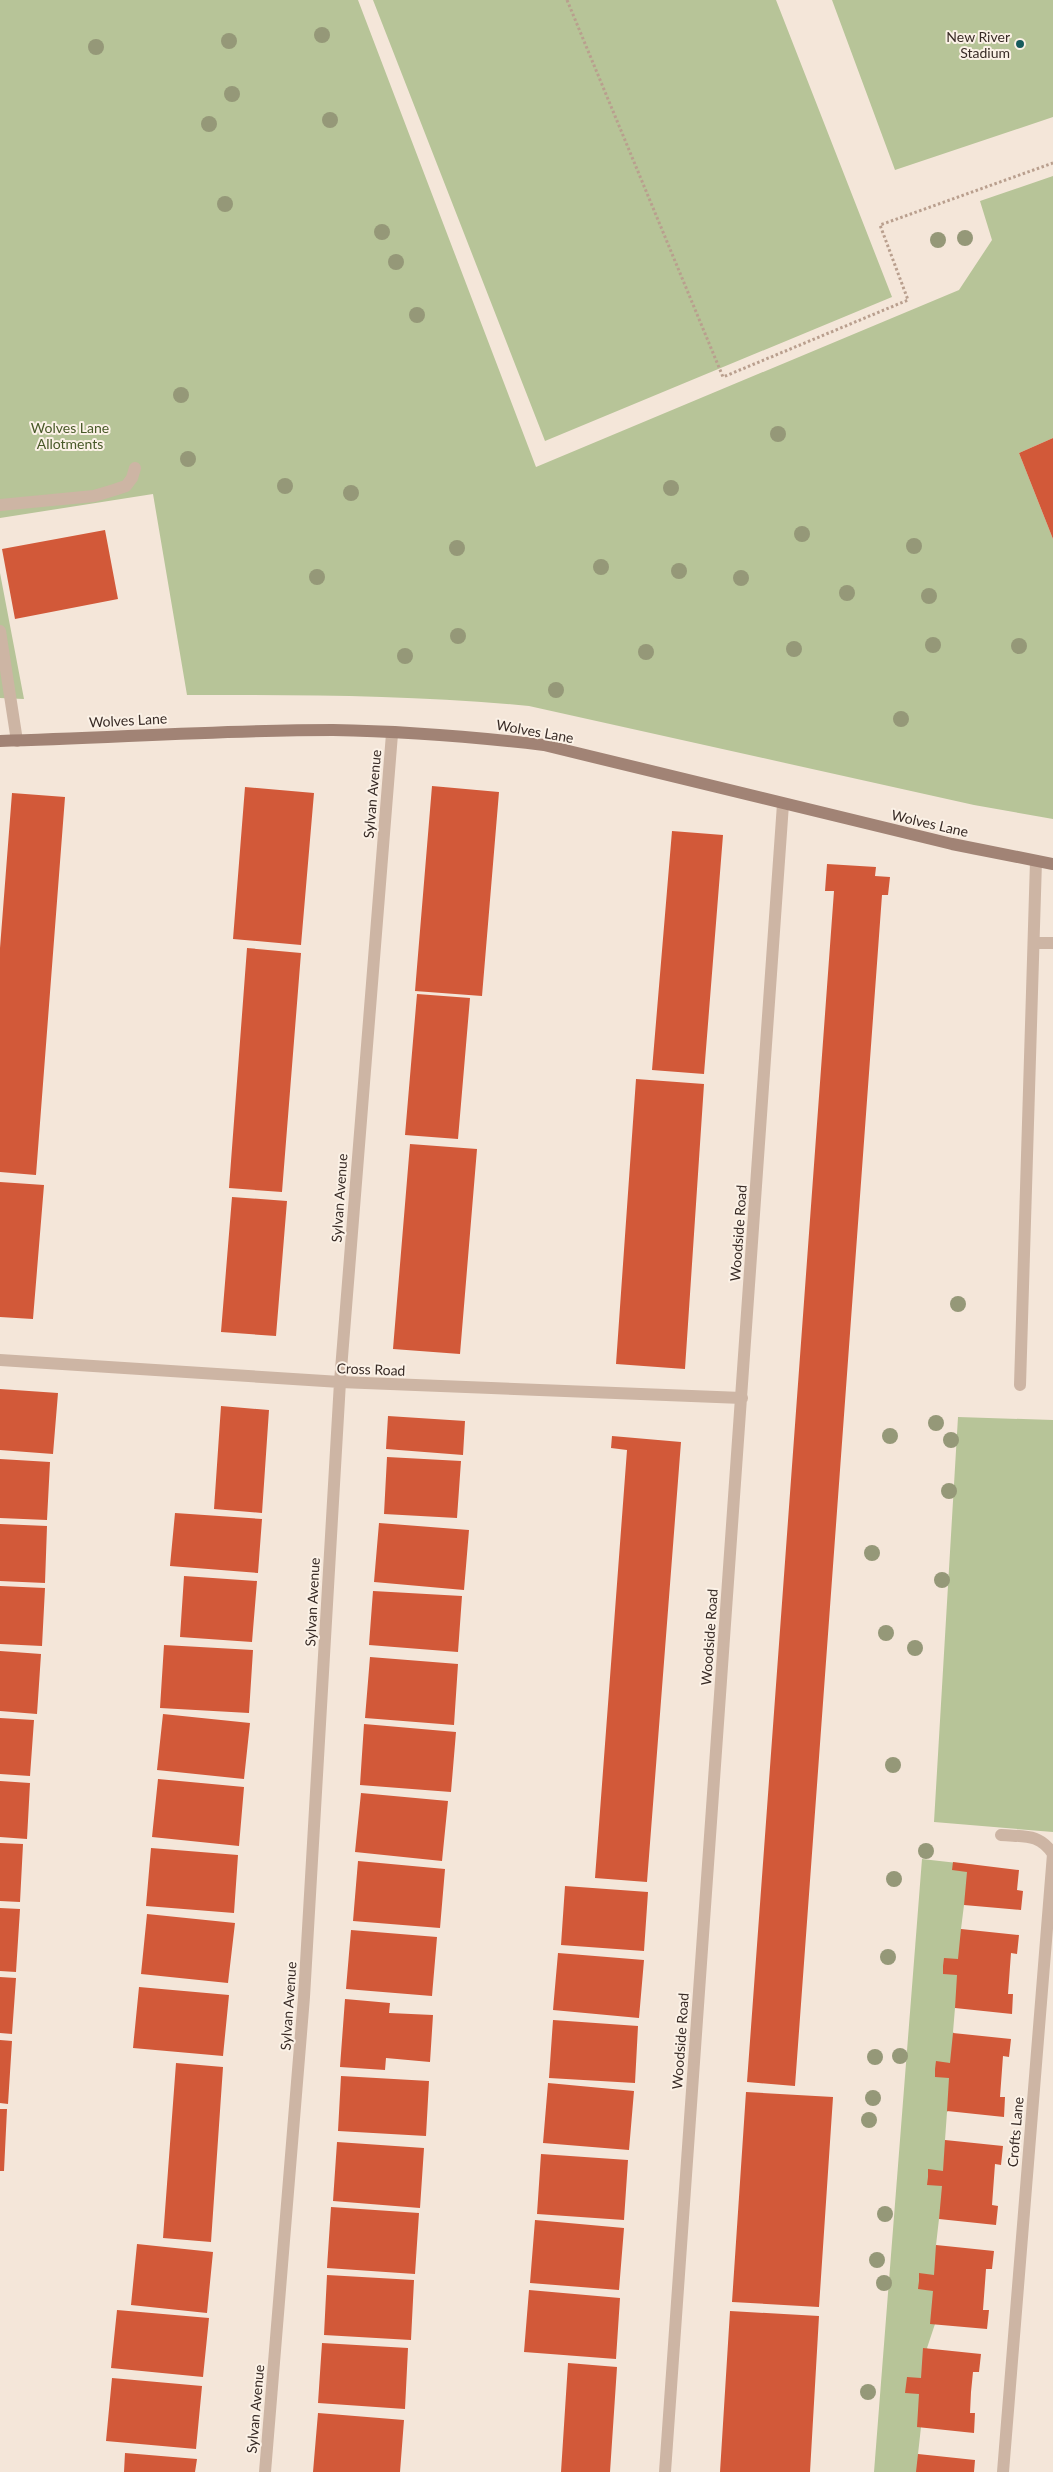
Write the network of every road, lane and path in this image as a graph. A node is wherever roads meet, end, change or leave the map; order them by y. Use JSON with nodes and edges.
{"nodes":[{"id":1,"x":567,"y":0,"type":"edge"},
{"id":2,"x":1053,"y":163,"type":"edge"},
{"id":3,"x":135,"y":468,"type":"dead end"},
{"id":4,"x":0,"y":505,"type":"edge"},
{"id":5,"x":0,"y":631,"type":"edge"},
{"id":6,"x":392,"y":734,"type":"junction"},
{"id":7,"x":0,"y":741,"type":"edge"},
{"id":8,"x":17,"y":741,"type":"junction"},
{"id":9,"x":783,"y":804,"type":"junction"},
{"id":10,"x":1036,"y":862,"type":"junction"},
{"id":11,"x":1053,"y":864,"type":"edge"},
{"id":12,"x":1034,"y":943,"type":"junction"},
{"id":13,"x":1053,"y":943,"type":"edge"},
{"id":14,"x":0,"y":1360,"type":"edge"},
{"id":15,"x":340,"y":1382,"type":"junction"},
{"id":16,"x":1020,"y":1385,"type":"dead end"},
{"id":17,"x":742,"y":1398,"type":"junction"},
{"id":18,"x":1001,"y":1835,"type":"dead end"},
{"id":19,"x":265,"y":2472,"type":"edge"},
{"id":20,"x":665,"y":2472,"type":"edge"},
{"id":21,"x":1003,"y":2472,"type":"edge"}],
"edges":[{"from":1,"to":2,"type":"path"},
{"from":3,"to":4,"type":"street"},
{"from":5,"to":8,"type":"street"},
{"from":6,"to":8,"type":"street","name":"Wolves Lane"},
{"from":6,"to":9,"type":"street","name":"Wolves Lane"},
{"from":6,"to":15,"type":"street","name":"Sylvan Avenue"},
{"from":7,"to":8,"type":"street","name":"Wolves Lane"},
{"from":9,"to":10,"type":"street","name":"Wolves Lane"},
{"from":9,"to":17,"type":"street","name":"Woodside Road"},
{"from":10,"to":11,"type":"street","name":"Wolves Lane"},
{"from":10,"to":12,"type":"street"},
{"from":12,"to":13,"type":"street"},
{"from":12,"to":16,"type":"street"},
{"from":14,"to":15,"type":"street","name":"Cross Road"},
{"from":15,"to":17,"type":"street","name":"Cross Road"},
{"from":15,"to":19,"type":"street","name":"Sylvan Avenue"},
{"from":17,"to":20,"type":"street","name":"Woodside Road"},
{"from":18,"to":21,"type":"street","name":"Crofts Lane"}]}
